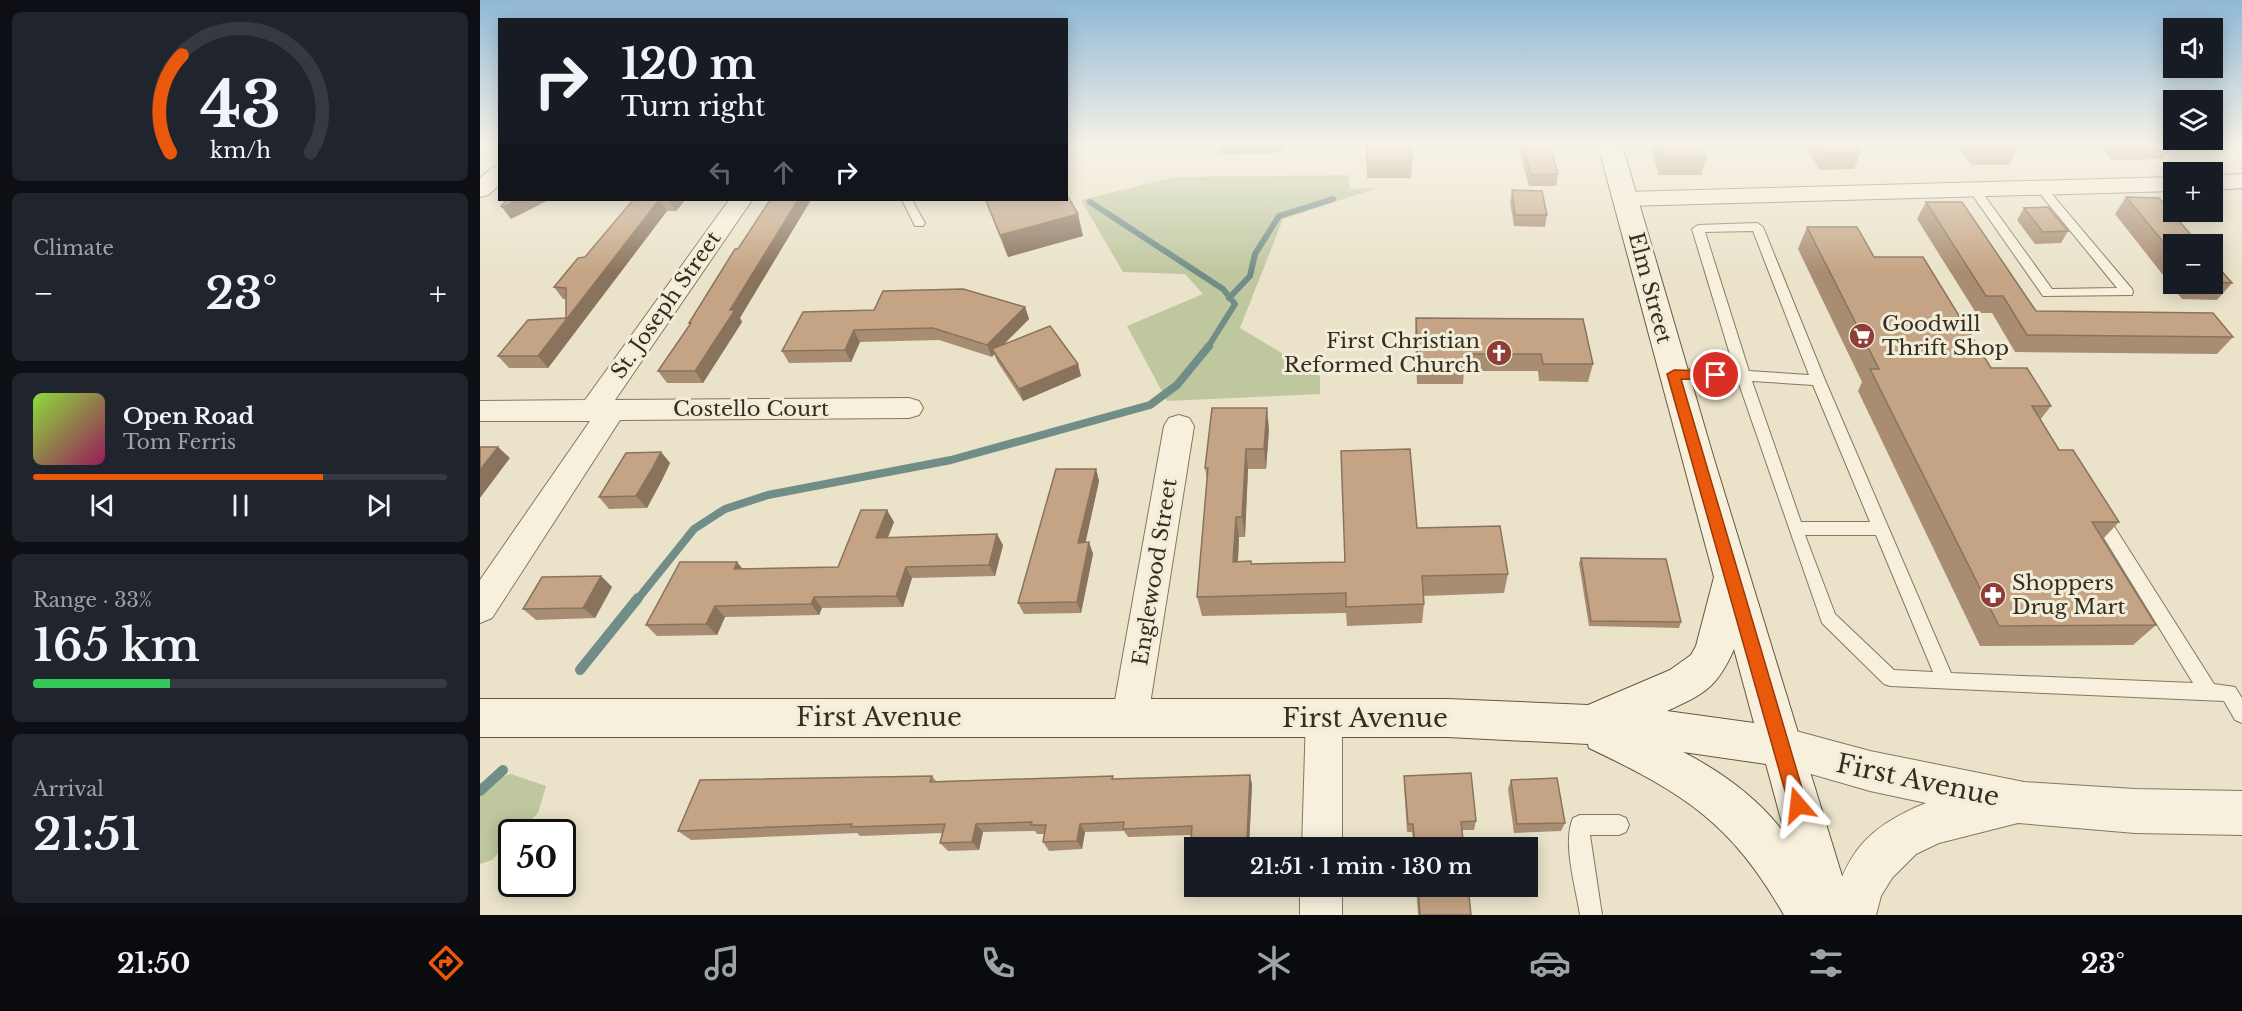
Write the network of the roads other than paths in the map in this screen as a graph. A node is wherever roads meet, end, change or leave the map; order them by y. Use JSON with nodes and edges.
{"nodes":[{"id":1,"x":1622,"y":188,"type":"edge"},
{"id":2,"x":2041,"y":188,"type":"junction"},
{"id":3,"x":2051,"y":188,"type":"edge"},
{"id":4,"x":1975,"y":190,"type":"junction"},
{"id":5,"x":1625,"y":199,"type":"junction"},
{"id":6,"x":739,"y":201,"type":"edge"},
{"id":7,"x":908,"y":201,"type":"edge"},
{"id":8,"x":920,"y":223,"type":"dead end"},
{"id":9,"x":1674,"y":374,"type":"junction"},
{"id":10,"x":1743,"y":376,"type":"junction"},
{"id":11,"x":1818,"y":380,"type":"junction"},
{"id":12,"x":909,"y":408,"type":"dead end"},
{"id":13,"x":602,"y":410,"type":"junction"},
{"id":14,"x":480,"y":411,"type":"edge"},
{"id":15,"x":1179,"y":426,"type":"dead end"},
{"id":16,"x":2089,"y":500,"type":"edge"},
{"id":17,"x":1795,"y":528,"type":"junction"},
{"id":18,"x":1881,"y":529,"type":"junction"},
{"id":19,"x":1732,"y":573,"type":"junction"},
{"id":20,"x":480,"y":608,"type":"edge"},
{"id":21,"x":1945,"y":680,"type":"junction"},
{"id":22,"x":2208,"y":692,"type":"junction"},
{"id":23,"x":2242,"y":714,"type":"edge"},
{"id":24,"x":1130,"y":717,"type":"junction"},
{"id":25,"x":1324,"y":717,"type":"junction"},
{"id":26,"x":480,"y":718,"type":"edge"},
{"id":27,"x":1586,"y":726,"type":"junction"},
{"id":28,"x":1781,"y":747,"type":"junction"},
{"id":29,"x":2024,"y":803,"type":"junction"},
{"id":30,"x":2242,"y":813,"type":"edge"},
{"id":31,"x":1619,"y":825,"type":"dead end"},
{"id":32,"x":1322,"y":837,"type":"edge"},
{"id":33,"x":1321,"y":897,"type":"edge"},
{"id":34,"x":1321,"y":915,"type":"edge"},
{"id":35,"x":1590,"y":915,"type":"edge"},
{"id":36,"x":1810,"y":915,"type":"edge"},
{"id":37,"x":1831,"y":915,"type":"edge"},
{"id":38,"x":1853,"y":915,"type":"edge"}],
"edges":[{"from":1,"to":5,"type":"main road","name":"Elm Street"},
{"from":2,"to":3,"type":"street"},
{"from":2,"to":4,"type":"street"},
{"from":2,"to":4,"type":"lane"},
{"from":4,"to":5,"type":"street"},
{"from":5,"to":9,"type":"main road","name":"Elm Street"},
{"from":6,"to":13,"type":"street","name":"St. Joseph Street"},
{"from":7,"to":8,"type":"lane"},
{"from":9,"to":10,"type":"lane"},
{"from":9,"to":19,"type":"main road","name":"Elm Street"},
{"from":10,"to":11,"type":"lane"},
{"from":10,"to":11,"type":"lane"},
{"from":10,"to":17,"type":"lane"},
{"from":11,"to":18,"type":"lane"},
{"from":12,"to":13,"type":"street","name":"Costello Court"},
{"from":13,"to":14,"type":"street","name":"Costello Court"},
{"from":13,"to":20,"type":"street","name":"St. Joseph Street"},
{"from":15,"to":24,"type":"street","name":"Englewood Street"},
{"from":16,"to":22,"type":"lane"},
{"from":17,"to":18,"type":"lane"},
{"from":17,"to":21,"type":"lane"},
{"from":18,"to":21,"type":"lane"},
{"from":19,"to":27,"type":"main road"},
{"from":19,"to":28,"type":"main road","name":"Elm Street"},
{"from":21,"to":22,"type":"lane"},
{"from":22,"to":23,"type":"lane"},
{"from":24,"to":25,"type":"main road","name":"First Avenue"},
{"from":24,"to":26,"type":"main road","name":"First Avenue"},
{"from":25,"to":27,"type":"main road","name":"First Avenue"},
{"from":25,"to":32,"type":"street"},
{"from":27,"to":28,"type":"main road","name":"First Avenue"},
{"from":27,"to":36,"type":"main road"},
{"from":28,"to":29,"type":"main road","name":"First Avenue"},
{"from":28,"to":37,"type":"main road","name":"Elm Street"},
{"from":29,"to":30,"type":"main road","name":"First Avenue"},
{"from":29,"to":38,"type":"main road"},
{"from":31,"to":35,"type":"lane"},
{"from":33,"to":34,"type":"street"}]}
